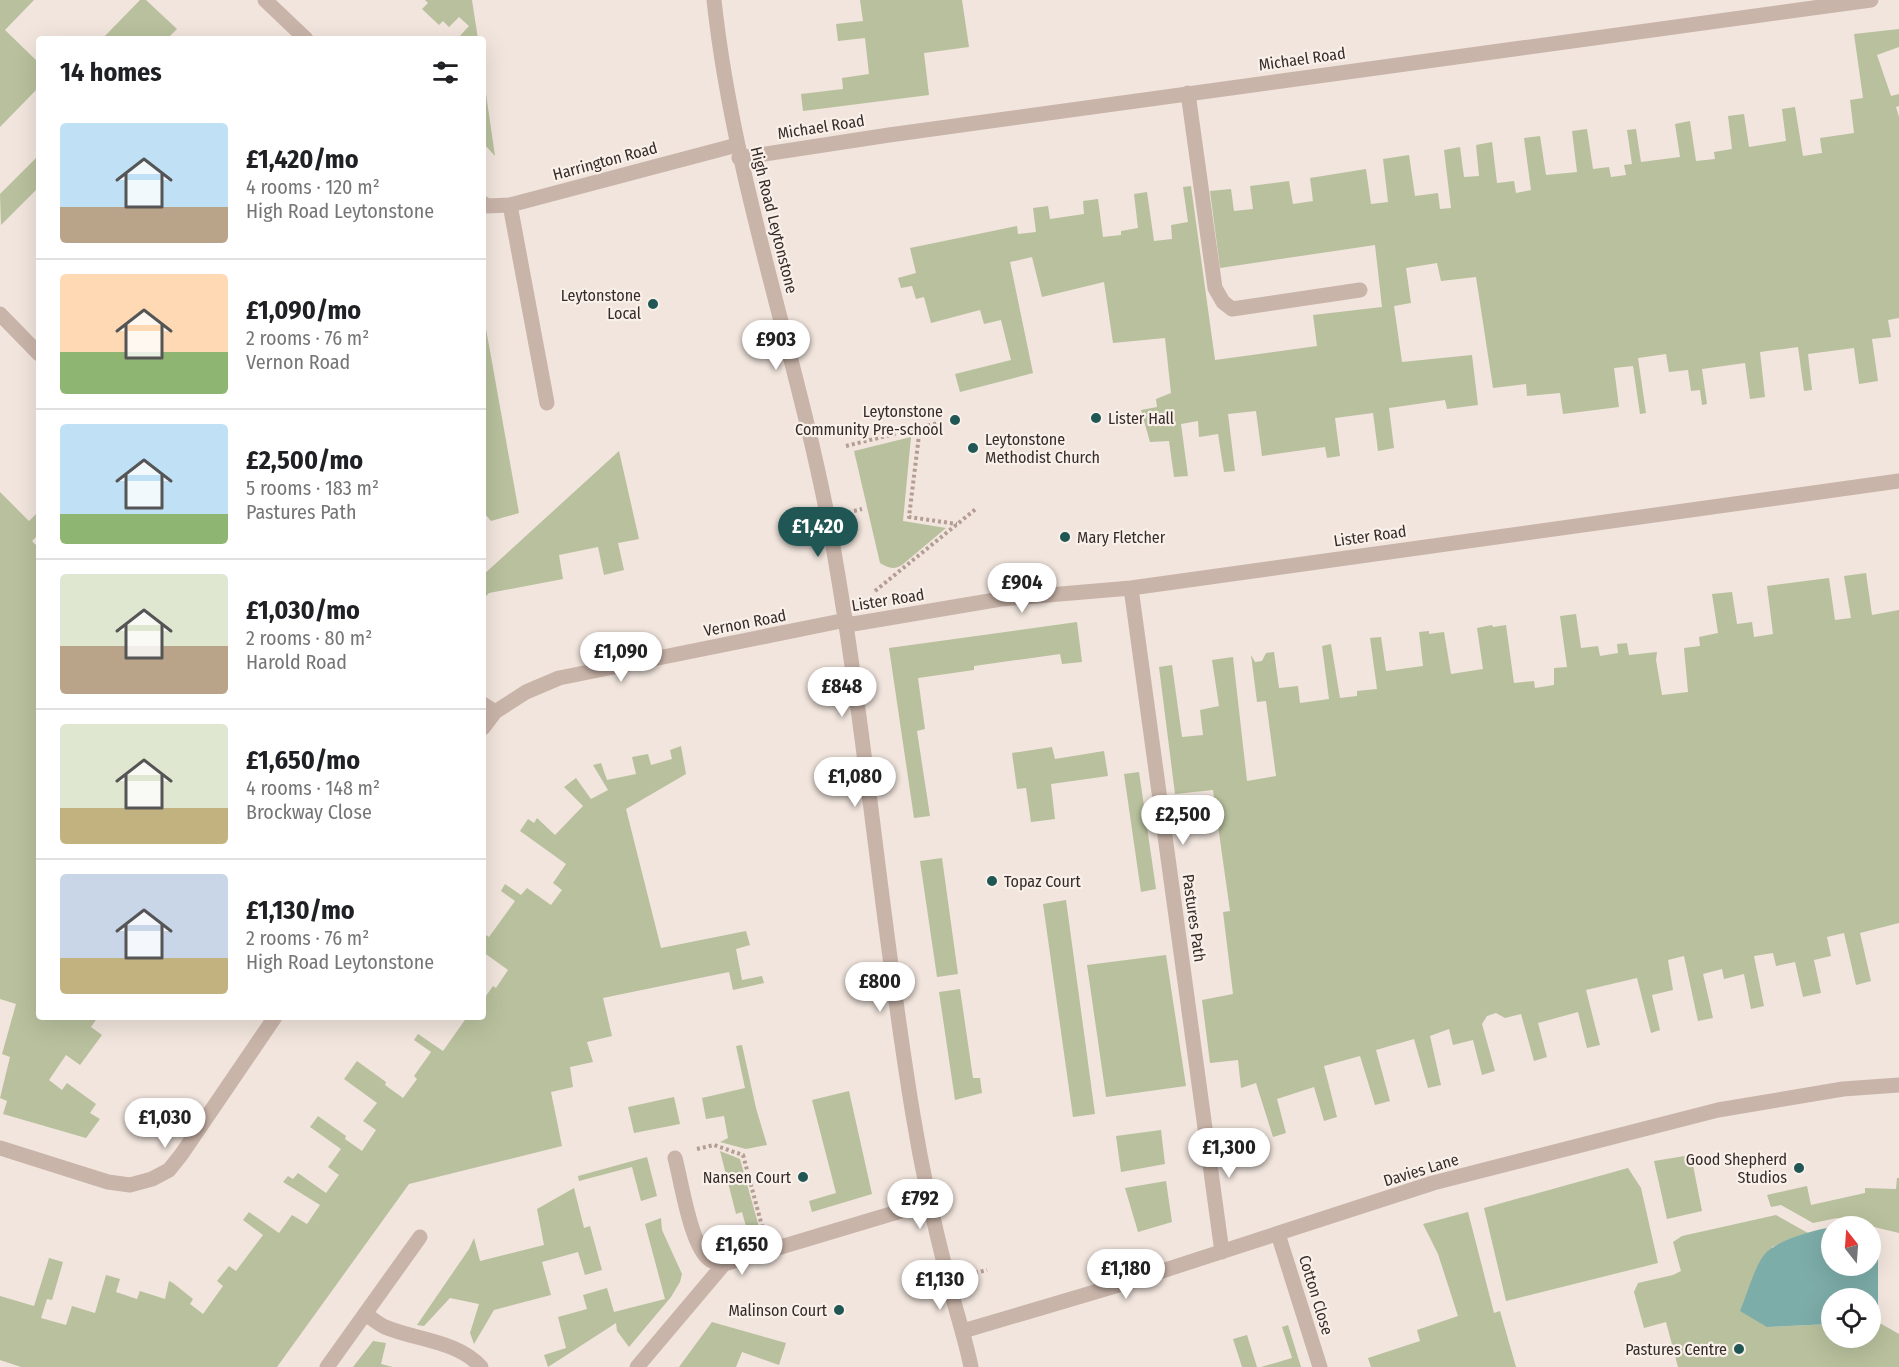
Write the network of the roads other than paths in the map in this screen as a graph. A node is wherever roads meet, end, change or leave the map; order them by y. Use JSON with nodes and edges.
{"nodes":[{"id":1,"x":265,"y":0,"type":"edge"},
{"id":2,"x":714,"y":0,"type":"edge"},
{"id":3,"x":1871,"y":0,"type":"edge"},
{"id":4,"x":303,"y":36,"type":"edge"},
{"id":5,"x":1188,"y":93,"type":"junction"},
{"id":6,"x":738,"y":151,"type":"junction"},
{"id":7,"x":486,"y":205,"type":"edge"},
{"id":8,"x":510,"y":205,"type":"junction"},
{"id":9,"x":1360,"y":290,"type":"dead end"},
{"id":10,"x":0,"y":314,"type":"edge"},
{"id":11,"x":36,"y":351,"type":"edge"},
{"id":12,"x":547,"y":403,"type":"dead end"},
{"id":13,"x":1899,"y":481,"type":"edge"},
{"id":14,"x":1131,"y":588,"type":"junction"},
{"id":15,"x":846,"y":622,"type":"junction"},
{"id":16,"x":489,"y":708,"type":"edge"},
{"id":17,"x":273,"y":1020,"type":"edge"},
{"id":18,"x":1899,"y":1085,"type":"edge"},
{"id":19,"x":0,"y":1148,"type":"edge"},
{"id":20,"x":675,"y":1159,"type":"road end"},
{"id":21,"x":931,"y":1203,"type":"junction"},
{"id":22,"x":1278,"y":1234,"type":"junction"},
{"id":23,"x":420,"y":1237,"type":"dead end"},
{"id":24,"x":1222,"y":1252,"type":"junction"},
{"id":25,"x":724,"y":1264,"type":"junction"},
{"id":26,"x":365,"y":1314,"type":"junction"},
{"id":27,"x":963,"y":1331,"type":"junction"},
{"id":28,"x":327,"y":1367,"type":"edge"},
{"id":29,"x":481,"y":1367,"type":"edge"},
{"id":30,"x":637,"y":1367,"type":"edge"},
{"id":31,"x":971,"y":1367,"type":"edge"},
{"id":32,"x":1320,"y":1367,"type":"edge"}],
"edges":[{"from":1,"to":4,"type":"street"},
{"from":2,"to":6,"type":"street","name":"High Road Leytonstone"},
{"from":3,"to":5,"type":"street","name":"Michael Road"},
{"from":5,"to":6,"type":"street","name":"Michael Road"},
{"from":5,"to":9,"type":"street"},
{"from":6,"to":8,"type":"street","name":"Harrington Road"},
{"from":6,"to":15,"type":"street","name":"High Road Leytonstone"},
{"from":7,"to":8,"type":"street","name":"Harrington Road"},
{"from":8,"to":12,"type":"street"},
{"from":10,"to":11,"type":"street"},
{"from":13,"to":14,"type":"street","name":"Lister Road"},
{"from":14,"to":15,"type":"street","name":"Lister Road"},
{"from":14,"to":24,"type":"street","name":"Pastures Path"},
{"from":15,"to":16,"type":"street","name":"Vernon Road"},
{"from":15,"to":21,"type":"street","name":"High Road Leytonstone"},
{"from":17,"to":19,"type":"street"},
{"from":18,"to":22,"type":"street","name":"Davies Lane"},
{"from":20,"to":25,"type":"street"},
{"from":21,"to":25,"type":"street"},
{"from":21,"to":27,"type":"street","name":"High Road Leytonstone"},
{"from":22,"to":24,"type":"street","name":"Davies Lane"},
{"from":22,"to":32,"type":"street","name":"Cotton Close"},
{"from":23,"to":26,"type":"street"},
{"from":24,"to":27,"type":"street","name":"Davies Lane"},
{"from":25,"to":30,"type":"street"},
{"from":26,"to":28,"type":"street"},
{"from":26,"to":29,"type":"street"},
{"from":27,"to":31,"type":"street","name":"High Road Leytonstone"}]}
